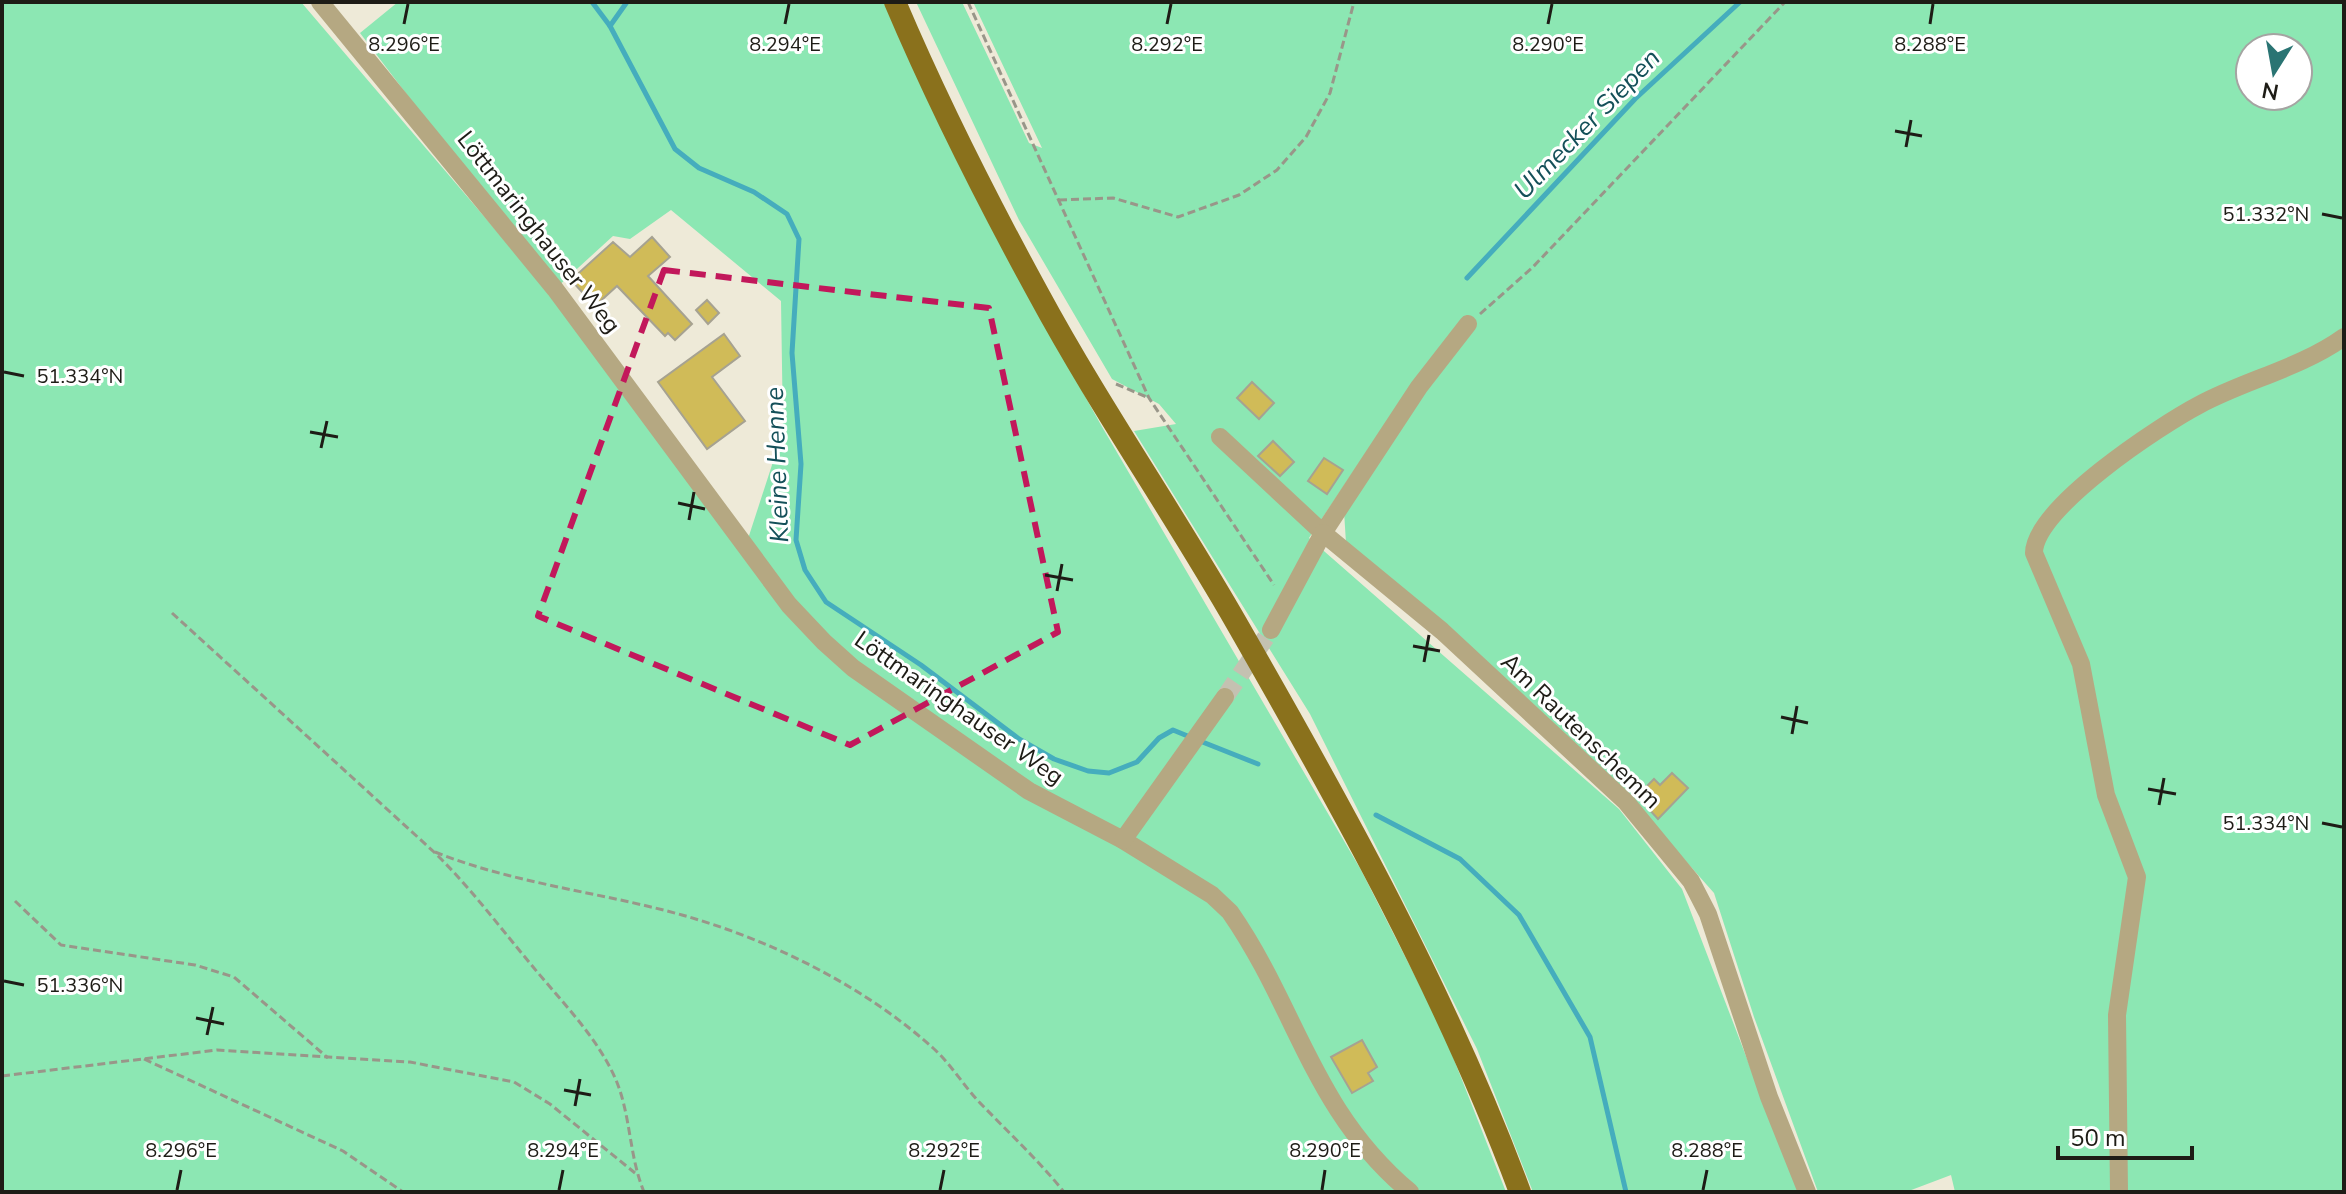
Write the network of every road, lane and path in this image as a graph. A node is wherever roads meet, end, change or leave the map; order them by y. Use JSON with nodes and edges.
{"nodes":[{"id":1,"x":320,"y":2,"type":"edge"},
{"id":2,"x":895,"y":2,"type":"edge"},
{"id":3,"x":968,"y":2,"type":"edge"},
{"id":4,"x":1354,"y":2,"type":"edge"},
{"id":5,"x":1785,"y":2,"type":"edge"},
{"id":6,"x":1059,"y":200,"type":"junction"},
{"id":7,"x":1468,"y":324,"type":"joint"},
{"id":8,"x":2344,"y":337,"type":"edge"},
{"id":9,"x":1108,"y":381,"type":"dead end"},
{"id":10,"x":1149,"y":398,"type":"junction"},
{"id":11,"x":1220,"y":437,"type":"dead end"},
{"id":12,"x":1323,"y":533,"type":"junction"},
{"id":13,"x":1284,"y":600,"type":"junction"},
{"id":14,"x":172,"y":613,"type":"dead end"},
{"id":15,"x":1271,"y":630,"type":"tunnel mouth"},
{"id":16,"x":1225,"y":697,"type":"tunnel mouth"},
{"id":17,"x":1123,"y":840,"type":"junction"},
{"id":18,"x":434,"y":852,"type":"junction"},
{"id":19,"x":15,"y":901,"type":"dead end"},
{"id":20,"x":140,"y":1057,"type":"junction"},
{"id":21,"x":328,"y":1058,"type":"junction"},
{"id":22,"x":2,"y":1076,"type":"edge"},
{"id":23,"x":637,"y":1175,"type":"junction"},
{"id":24,"x":403,"y":1192,"type":"edge"},
{"id":25,"x":644,"y":1192,"type":"edge"},
{"id":26,"x":1064,"y":1192,"type":"edge"},
{"id":27,"x":1410,"y":1192,"type":"edge"},
{"id":28,"x":1520,"y":1192,"type":"edge"},
{"id":29,"x":1807,"y":1192,"type":"edge"},
{"id":30,"x":2119,"y":1192,"type":"edge"}],
"edges":[{"from":1,"to":17,"type":"street","name":"Löttmaringhauser Weg"},
{"from":2,"to":28,"type":"main road"},
{"from":3,"to":6,"type":"path"},
{"from":4,"to":6,"type":"path"},
{"from":5,"to":7,"type":"path"},
{"from":6,"to":10,"type":"path"},
{"from":7,"to":12,"type":"street"},
{"from":8,"to":30,"type":"street"},
{"from":9,"to":10,"type":"path"},
{"from":10,"to":13,"type":"path"},
{"from":11,"to":12,"type":"street"},
{"from":12,"to":13,"type":"street"},
{"from":12,"to":29,"type":"street","name":"Am Rautenschemm"},
{"from":13,"to":15,"type":"street"},
{"from":14,"to":18,"type":"path"},
{"from":16,"to":17,"type":"street"},
{"from":17,"to":27,"type":"street","name":"Löttmaringhauser Weg"},
{"from":18,"to":23,"type":"path"},
{"from":18,"to":26,"type":"path"},
{"from":19,"to":21,"type":"path"},
{"from":20,"to":21,"type":"path"},
{"from":20,"to":22,"type":"path"},
{"from":20,"to":24,"type":"path"},
{"from":21,"to":23,"type":"path"},
{"from":23,"to":25,"type":"path"}]}
